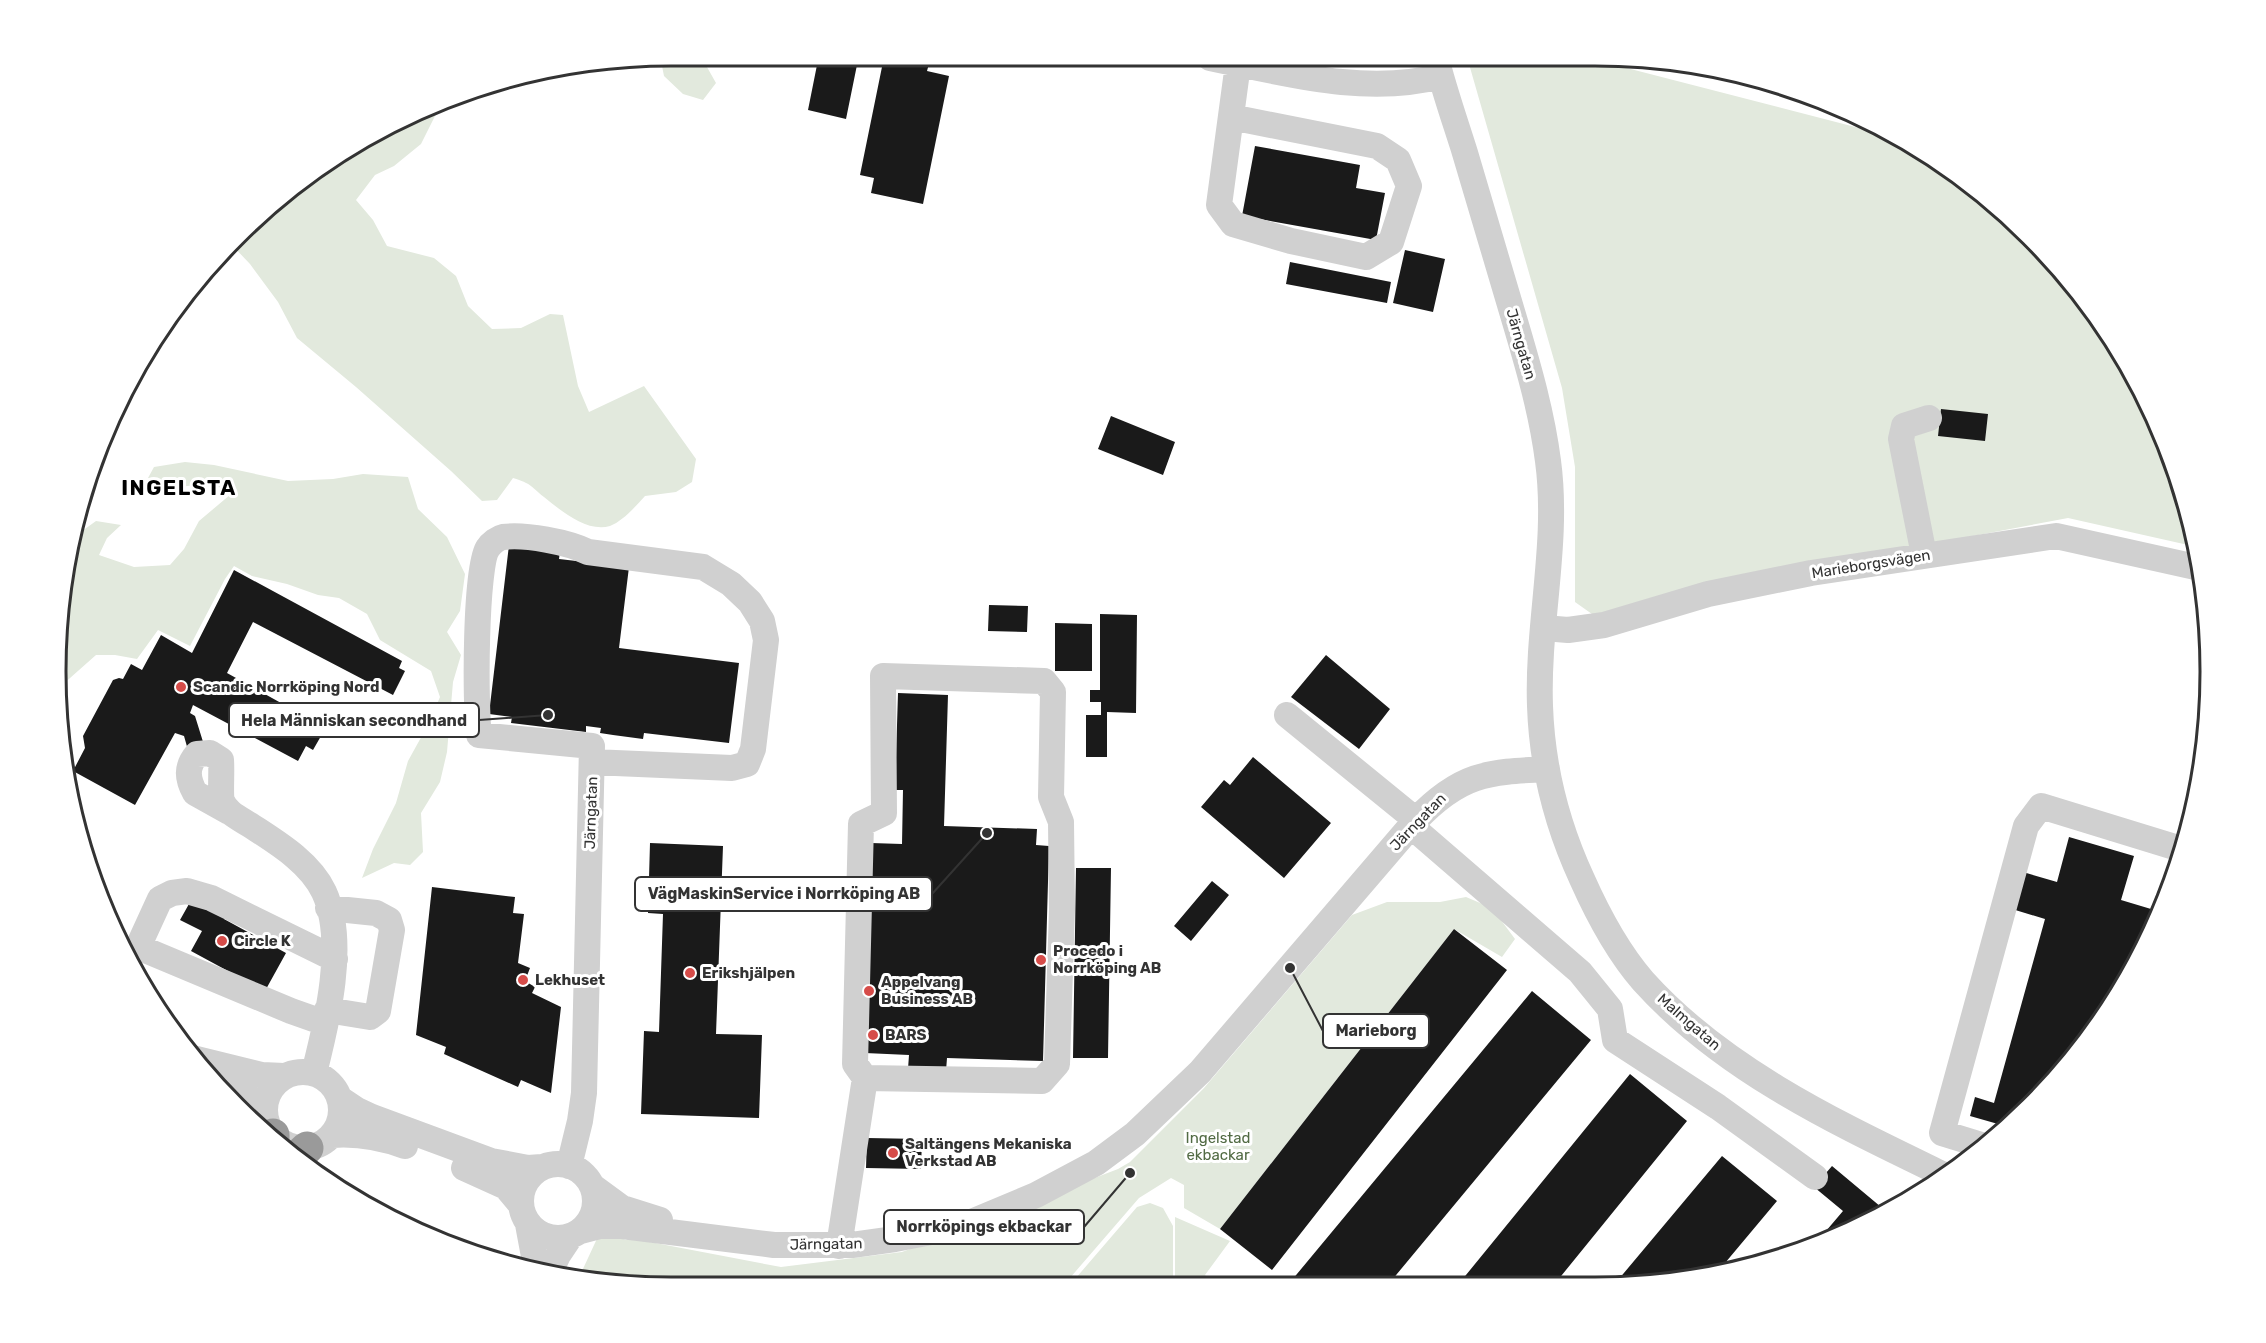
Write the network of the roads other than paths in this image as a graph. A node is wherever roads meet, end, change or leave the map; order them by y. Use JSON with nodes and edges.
{"nodes":[{"id":1,"x":1238,"y":66,"type":"edge"},
{"id":2,"x":1251,"y":66,"type":"edge"},
{"id":3,"x":1439,"y":67,"type":"edge"},
{"id":4,"x":1231,"y":117,"type":"junction"},
{"id":5,"x":1929,"y":418,"type":"dead end"},
{"id":6,"x":1924,"y":555,"type":"junction"},
{"id":7,"x":2190,"y":566,"type":"edge"},
{"id":8,"x":1544,"y":628,"type":"junction"},
{"id":9,"x":1287,"y":715,"type":"dead end"},
{"id":10,"x":592,"y":754,"type":"junction"},
{"id":11,"x":1547,"y":769,"type":"junction"},
{"id":12,"x":229,"y":812,"type":"dead end"},
{"id":13,"x":1414,"y":823,"type":"junction"},
{"id":14,"x":2174,"y":847,"type":"edge"},
{"id":15,"x":328,"y":908,"type":"junction"},
{"id":16,"x":335,"y":959,"type":"junction"},
{"id":17,"x":326,"y":1017,"type":"junction"},
{"id":18,"x":209,"y":1062,"type":"edge"},
{"id":19,"x":314,"y":1073,"type":"junction"},
{"id":20,"x":284,"y":1076,"type":"junction"},
{"id":21,"x":864,"y":1078,"type":"junction"},
{"id":22,"x":229,"y":1085,"type":"edge"},
{"id":23,"x":339,"y":1098,"type":"junction"},
{"id":24,"x":260,"y":1116,"type":"edge"},
{"id":25,"x":270,"y":1125,"type":"edge"},
{"id":26,"x":1974,"y":1143,"type":"edge"},
{"id":27,"x":296,"y":1146,"type":"edge"},
{"id":28,"x":312,"y":1147,"type":"edge"},
{"id":29,"x":569,"y":1166,"type":"junction"},
{"id":30,"x":542,"y":1167,"type":"junction"},
{"id":31,"x":1936,"y":1171,"type":"edge"},
{"id":32,"x":1815,"y":1177,"type":"dead end"},
{"id":33,"x":592,"y":1186,"type":"junction"},
{"id":34,"x":524,"y":1215,"type":"junction"},
{"id":35,"x":576,"y":1234,"type":"junction"},
{"id":36,"x":709,"y":1236,"type":"junction"},
{"id":37,"x":838,"y":1246,"type":"junction"},
{"id":38,"x":535,"y":1261,"type":"edge"},
{"id":39,"x":553,"y":1265,"type":"edge"}],
"edges":[{"from":1,"to":4,"type":"street"},
{"from":2,"to":3,"type":"street"},
{"from":3,"to":8,"type":"street","name":"Järngatan"},
{"from":4,"to":4,"type":"street"},
{"from":5,"to":6,"type":"street"},
{"from":6,"to":7,"type":"street","name":"Marieborgsvägen"},
{"from":6,"to":8,"type":"street","name":"Marieborgsvägen"},
{"from":8,"to":11,"type":"street","name":"Järngatan"},
{"from":9,"to":13,"type":"street"},
{"from":10,"to":10,"type":"street"},
{"from":10,"to":29,"type":"street","name":"Järngatan"},
{"from":11,"to":13,"type":"street","name":"Järngatan"},
{"from":11,"to":31,"type":"street","name":"Malmgatan"},
{"from":12,"to":15,"type":"street"},
{"from":13,"to":32,"type":"street"},
{"from":13,"to":37,"type":"street","name":"Järngatan"},
{"from":14,"to":26,"type":"street"},
{"from":15,"to":16,"type":"street"},
{"from":15,"to":17,"type":"street"},
{"from":16,"to":17,"type":"street"},
{"from":16,"to":17,"type":"street"},
{"from":17,"to":19,"type":"street"},
{"from":18,"to":20,"type":"street"},
{"from":19,"to":20,"type":"street"},
{"from":19,"to":23,"type":"street"},
{"from":20,"to":25,"type":"street"},
{"from":21,"to":21,"type":"street"},
{"from":21,"to":37,"type":"street"},
{"from":22,"to":24,"type":"street"},
{"from":23,"to":28,"type":"street"},
{"from":23,"to":30,"type":"street"},
{"from":27,"to":28,"type":"street"},
{"from":28,"to":34,"type":"street"},
{"from":29,"to":30,"type":"street"},
{"from":29,"to":33,"type":"street"},
{"from":30,"to":34,"type":"street"},
{"from":33,"to":35,"type":"street"},
{"from":33,"to":36,"type":"street","name":"Järngatan"},
{"from":34,"to":35,"type":"street"},
{"from":34,"to":38,"type":"street"},
{"from":35,"to":36,"type":"street","name":"Järngatan"},
{"from":35,"to":39,"type":"street"},
{"from":36,"to":37,"type":"street","name":"Järngatan"}]}
